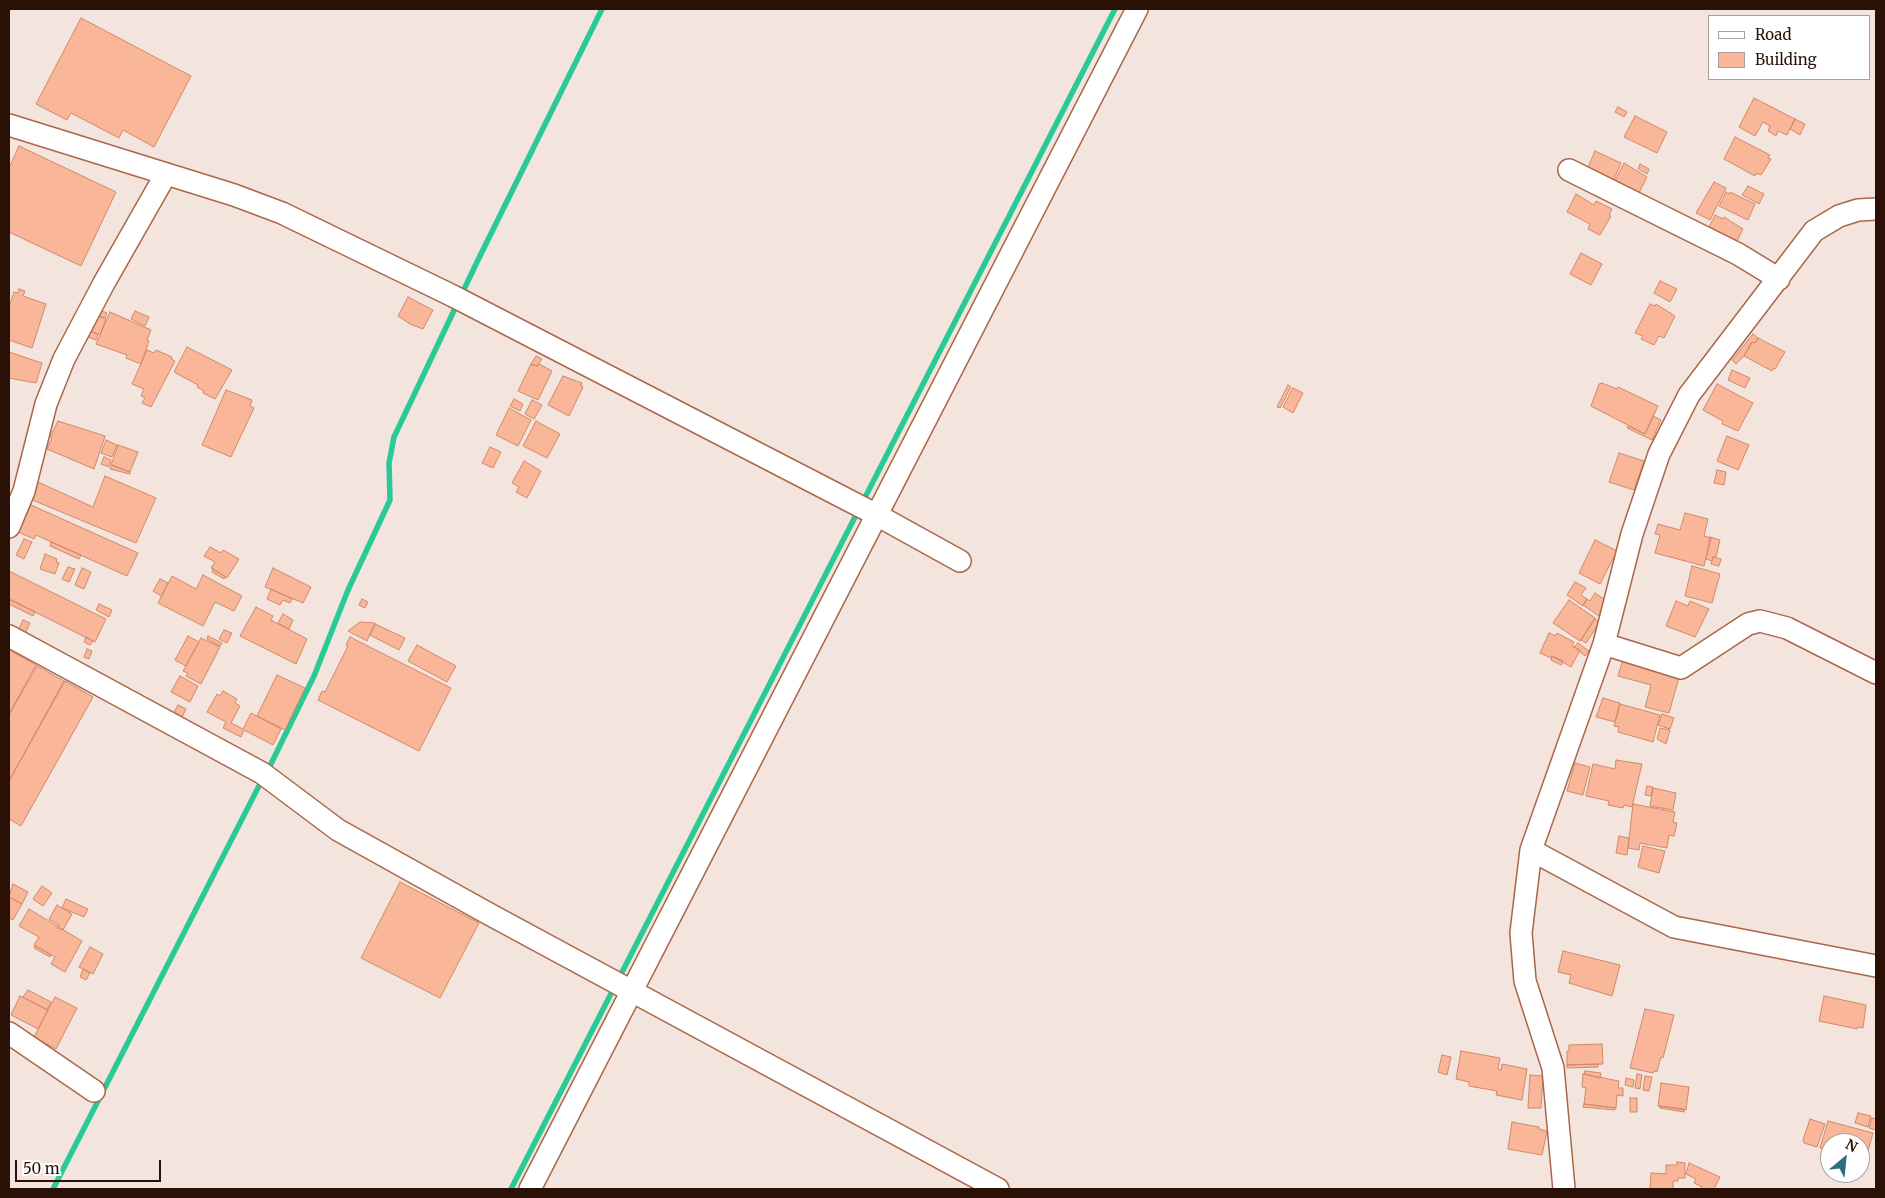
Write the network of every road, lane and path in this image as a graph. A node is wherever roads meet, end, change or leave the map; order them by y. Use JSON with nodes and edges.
{"nodes":[{"id":1,"x":1137,"y":9,"type":"edge"},
{"id":2,"x":9,"y":125,"type":"edge"},
{"id":3,"x":1569,"y":170,"type":"dead end"},
{"id":4,"x":166,"y":174,"type":"junction"},
{"id":5,"x":1876,"y":209,"type":"edge"},
{"id":6,"x":1779,"y":279,"type":"junction"},
{"id":7,"x":875,"y":514,"type":"junction"},
{"id":8,"x":9,"y":527,"type":"edge"},
{"id":9,"x":960,"y":561,"type":"dead end"},
{"id":10,"x":9,"y":636,"type":"edge"},
{"id":11,"x":1604,"y":644,"type":"junction"},
{"id":12,"x":1876,"y":673,"type":"edge"},
{"id":13,"x":1531,"y":850,"type":"junction"},
{"id":14,"x":1876,"y":966,"type":"edge"},
{"id":15,"x":632,"y":992,"type":"junction"},
{"id":16,"x":9,"y":1033,"type":"edge"},
{"id":17,"x":94,"y":1091,"type":"dead end"},
{"id":18,"x":530,"y":1189,"type":"edge"},
{"id":19,"x":998,"y":1189,"type":"edge"},
{"id":20,"x":1564,"y":1189,"type":"edge"}],
"edges":[{"from":1,"to":7,"type":"street"},
{"from":2,"to":4,"type":"street"},
{"from":3,"to":6,"type":"street"},
{"from":4,"to":7,"type":"street"},
{"from":4,"to":8,"type":"street"},
{"from":5,"to":6,"type":"street"},
{"from":6,"to":11,"type":"street"},
{"from":7,"to":9,"type":"street"},
{"from":7,"to":15,"type":"street"},
{"from":10,"to":15,"type":"street"},
{"from":11,"to":12,"type":"street"},
{"from":11,"to":13,"type":"street"},
{"from":13,"to":14,"type":"street"},
{"from":13,"to":20,"type":"street"},
{"from":15,"to":18,"type":"street"},
{"from":15,"to":19,"type":"street"},
{"from":16,"to":17,"type":"street"}]}
